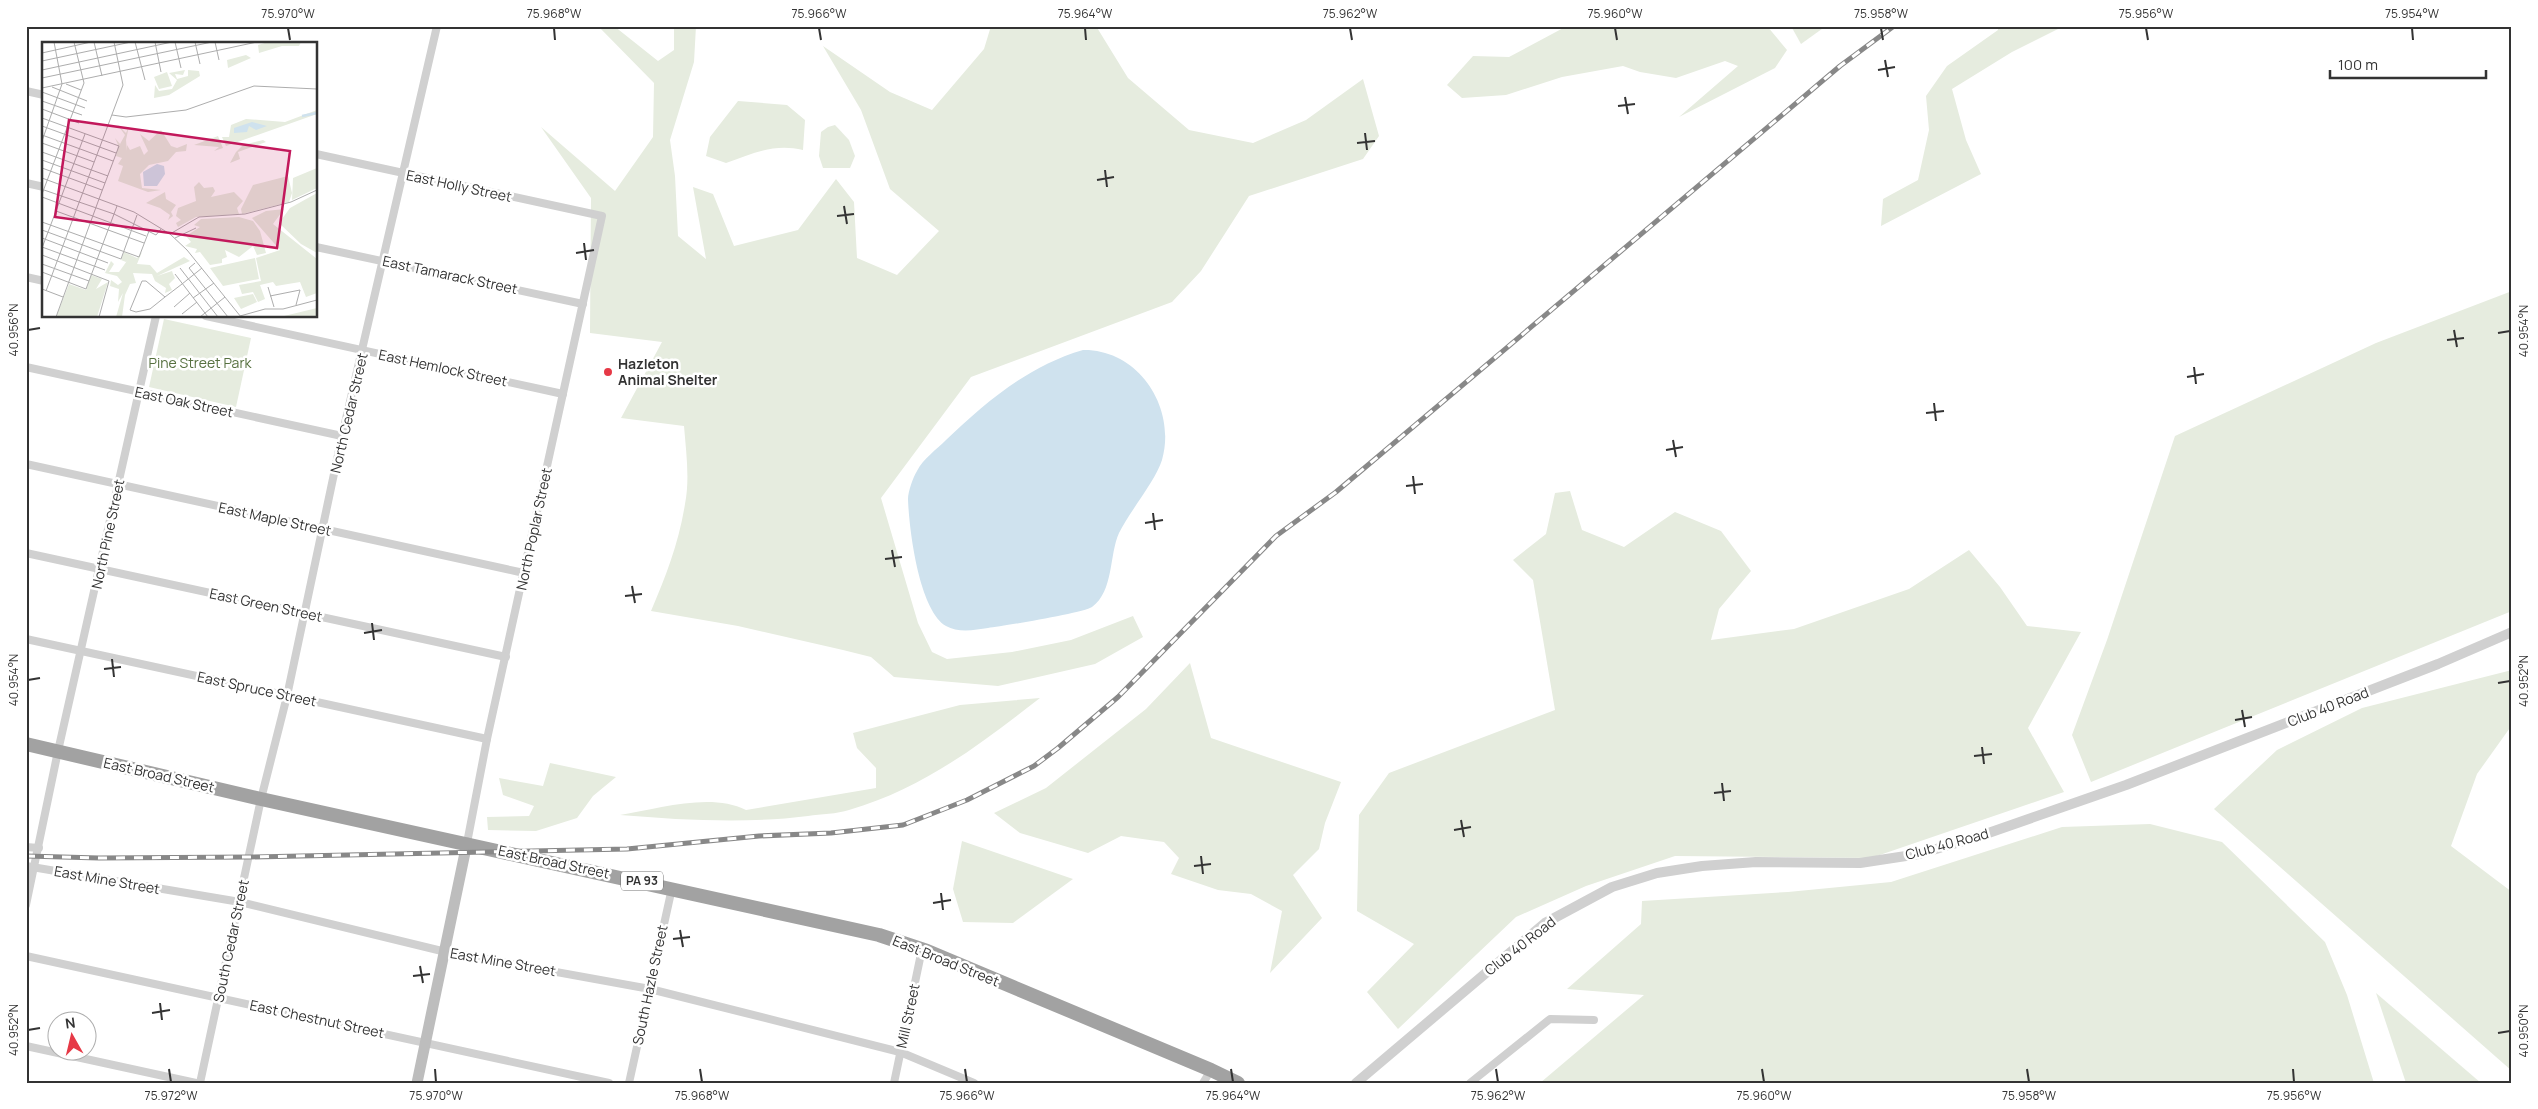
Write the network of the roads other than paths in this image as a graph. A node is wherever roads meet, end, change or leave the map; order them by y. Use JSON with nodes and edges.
{"nodes":[{"id":1,"x":437,"y":26,"type":"edge"},
{"id":2,"x":26,"y":91,"type":"edge"},
{"id":3,"x":42,"y":95,"type":"edge"},
{"id":4,"x":318,"y":154,"type":"edge"},
{"id":5,"x":403,"y":174,"type":"junction"},
{"id":6,"x":26,"y":184,"type":"edge"},
{"id":7,"x":42,"y":187,"type":"edge"},
{"id":8,"x":602,"y":216,"type":"joint"},
{"id":9,"x":318,"y":246,"type":"edge"},
{"id":10,"x":382,"y":261,"type":"junction"},
{"id":11,"x":26,"y":277,"type":"edge"},
{"id":12,"x":42,"y":281,"type":"edge"},
{"id":13,"x":583,"y":304,"type":"junction"},
{"id":14,"x":156,"y":318,"type":"edge"},
{"id":15,"x":215,"y":318,"type":"edge"},
{"id":16,"x":364,"y":350,"type":"junction"},
{"id":17,"x":26,"y":367,"type":"edge"},
{"id":18,"x":139,"y":392,"type":"junction"},
{"id":19,"x":564,"y":394,"type":"junction"},
{"id":20,"x":342,"y":436,"type":"junction"},
{"id":21,"x":26,"y":464,"type":"edge"},
{"id":22,"x":119,"y":485,"type":"junction"},
{"id":23,"x":322,"y":529,"type":"junction"},
{"id":24,"x":26,"y":553,"type":"edge"},
{"id":25,"x":100,"y":569,"type":"junction"},
{"id":26,"x":524,"y":573,"type":"junction"},
{"id":27,"x":305,"y":613,"type":"junction"},
{"id":28,"x":2512,"y":632,"type":"edge"},
{"id":29,"x":26,"y":639,"type":"edge"},
{"id":30,"x":82,"y":651,"type":"junction"},
{"id":31,"x":506,"y":657,"type":"junction"},
{"id":32,"x":287,"y":696,"type":"junction"},
{"id":33,"x":487,"y":740,"type":"junction"},
{"id":34,"x":26,"y":744,"type":"edge"},
{"id":35,"x":58,"y":752,"type":"junction"},
{"id":36,"x":261,"y":799,"type":"junction"},
{"id":37,"x":468,"y":843,"type":"junction"},
{"id":38,"x":26,"y":847,"type":"edge"},
{"id":39,"x":38,"y":848,"type":"junction"},
{"id":40,"x":30,"y":867,"type":"edge"},
{"id":41,"x":672,"y":888,"type":"junction"},
{"id":42,"x":240,"y":902,"type":"junction"},
{"id":43,"x":26,"y":905,"type":"edge"},
{"id":44,"x":922,"y":949,"type":"junction"},
{"id":45,"x":446,"y":952,"type":"junction"},
{"id":46,"x":26,"y":956,"type":"edge"},
{"id":47,"x":650,"y":989,"type":"junction"},
{"id":48,"x":219,"y":998,"type":"junction"},
{"id":49,"x":1594,"y":1020,"type":"dead end"},
{"id":50,"x":426,"y":1043,"type":"junction"},
{"id":51,"x":26,"y":1046,"type":"edge"},
{"id":52,"x":900,"y":1052,"type":"junction"},
{"id":53,"x":1211,"y":1070,"type":"junction"},
{"id":54,"x":198,"y":1083,"type":"edge"},
{"id":55,"x":417,"y":1083,"type":"edge"},
{"id":56,"x":609,"y":1083,"type":"edge"},
{"id":57,"x":629,"y":1083,"type":"edge"},
{"id":58,"x":894,"y":1083,"type":"edge"},
{"id":59,"x":974,"y":1083,"type":"edge"},
{"id":60,"x":1203,"y":1083,"type":"edge"},
{"id":61,"x":1238,"y":1083,"type":"edge"},
{"id":62,"x":1356,"y":1083,"type":"edge"},
{"id":63,"x":1470,"y":1083,"type":"edge"}],
"edges":[{"from":1,"to":5,"type":"street","name":"North Cedar Street"},
{"from":2,"to":3,"type":"street"},
{"from":4,"to":5,"type":"street","name":"East Holly Street"},
{"from":5,"to":8,"type":"street","name":"East Holly Street"},
{"from":5,"to":10,"type":"street","name":"North Cedar Street"},
{"from":6,"to":7,"type":"street"},
{"from":8,"to":13,"type":"street","name":"North Poplar Street"},
{"from":9,"to":10,"type":"street","name":"East Tamarack Street"},
{"from":10,"to":13,"type":"street","name":"East Tamarack Street"},
{"from":10,"to":16,"type":"street","name":"North Cedar Street"},
{"from":11,"to":12,"type":"street"},
{"from":13,"to":19,"type":"street","name":"North Poplar Street"},
{"from":14,"to":18,"type":"street","name":"North Pine Street"},
{"from":15,"to":16,"type":"street","name":"East Hemlock Street"},
{"from":16,"to":19,"type":"street","name":"East Hemlock Street"},
{"from":16,"to":20,"type":"street","name":"North Cedar Street"},
{"from":17,"to":18,"type":"street","name":"East Oak Street"},
{"from":18,"to":20,"type":"street","name":"East Oak Street"},
{"from":18,"to":22,"type":"street","name":"North Pine Street"},
{"from":19,"to":26,"type":"street","name":"North Poplar Street"},
{"from":20,"to":23,"type":"street","name":"North Cedar Street"},
{"from":21,"to":22,"type":"street","name":"East Maple Street"},
{"from":22,"to":23,"type":"street","name":"East Maple Street"},
{"from":22,"to":25,"type":"street","name":"North Pine Street"},
{"from":23,"to":26,"type":"street","name":"East Maple Street"},
{"from":23,"to":27,"type":"street","name":"North Cedar Street"},
{"from":24,"to":25,"type":"street","name":"East Green Street"},
{"from":25,"to":27,"type":"street","name":"East Green Street"},
{"from":25,"to":30,"type":"street","name":"North Pine Street"},
{"from":26,"to":31,"type":"street","name":"North Poplar Street"},
{"from":27,"to":31,"type":"street","name":"East Green Street"},
{"from":27,"to":32,"type":"street","name":"North Cedar Street"},
{"from":28,"to":62,"type":"street","name":"Club 40 Road"},
{"from":29,"to":30,"type":"street","name":"East Spruce Street"},
{"from":30,"to":32,"type":"street","name":"East Spruce Street"},
{"from":30,"to":35,"type":"street","name":"North Pine Street"},
{"from":31,"to":33,"type":"street","name":"North Poplar Street"},
{"from":32,"to":33,"type":"street","name":"East Spruce Street"},
{"from":32,"to":36,"type":"street","name":"North Cedar Street"},
{"from":33,"to":37,"type":"street","name":"North Poplar Street"},
{"from":34,"to":35,"type":"highway","name":"East Broad Street","number":"PA 93"},
{"from":35,"to":36,"type":"highway","name":"East Broad Street","number":"PA 93"},
{"from":35,"to":39,"type":"street","name":"North Pine Street"},
{"from":36,"to":37,"type":"highway","name":"East Broad Street","number":"PA 93"},
{"from":36,"to":42,"type":"street","name":"South Cedar Street"},
{"from":37,"to":41,"type":"highway","name":"East Broad Street","number":"PA 93"},
{"from":37,"to":45,"type":"main road"},
{"from":38,"to":39,"type":"street"},
{"from":39,"to":40,"type":"street","name":"North Pine Street"},
{"from":40,"to":42,"type":"street","name":"East Mine Street"},
{"from":40,"to":43,"type":"street","name":"North Pine Street"},
{"from":41,"to":44,"type":"highway","name":"East Broad Street","number":"PA 93"},
{"from":41,"to":47,"type":"street","name":"South Hazle Street"},
{"from":42,"to":45,"type":"street","name":"East Mine Street"},
{"from":42,"to":48,"type":"street","name":"South Cedar Street"},
{"from":44,"to":52,"type":"street","name":"Mill Street"},
{"from":44,"to":53,"type":"highway","name":"East Broad Street","number":"PA 93"},
{"from":45,"to":47,"type":"street","name":"East Mine Street"},
{"from":45,"to":50,"type":"main road"},
{"from":46,"to":48,"type":"street","name":"East Chestnut Street"},
{"from":47,"to":52,"type":"street","name":"East Mine Street"},
{"from":47,"to":57,"type":"street","name":"South Hazle Street"},
{"from":48,"to":50,"type":"street","name":"East Chestnut Street"},
{"from":48,"to":54,"type":"street","name":"South Cedar Street"},
{"from":49,"to":63,"type":"street"},
{"from":50,"to":55,"type":"main road"},
{"from":50,"to":56,"type":"street","name":"East Chestnut Street"},
{"from":51,"to":54,"type":"street"},
{"from":52,"to":58,"type":"street","name":"Mill Street"},
{"from":52,"to":59,"type":"street","name":"East Mine Street"},
{"from":53,"to":60,"type":"street"},
{"from":53,"to":61,"type":"highway","name":"East Broad Street","number":"PA 93"}]}
